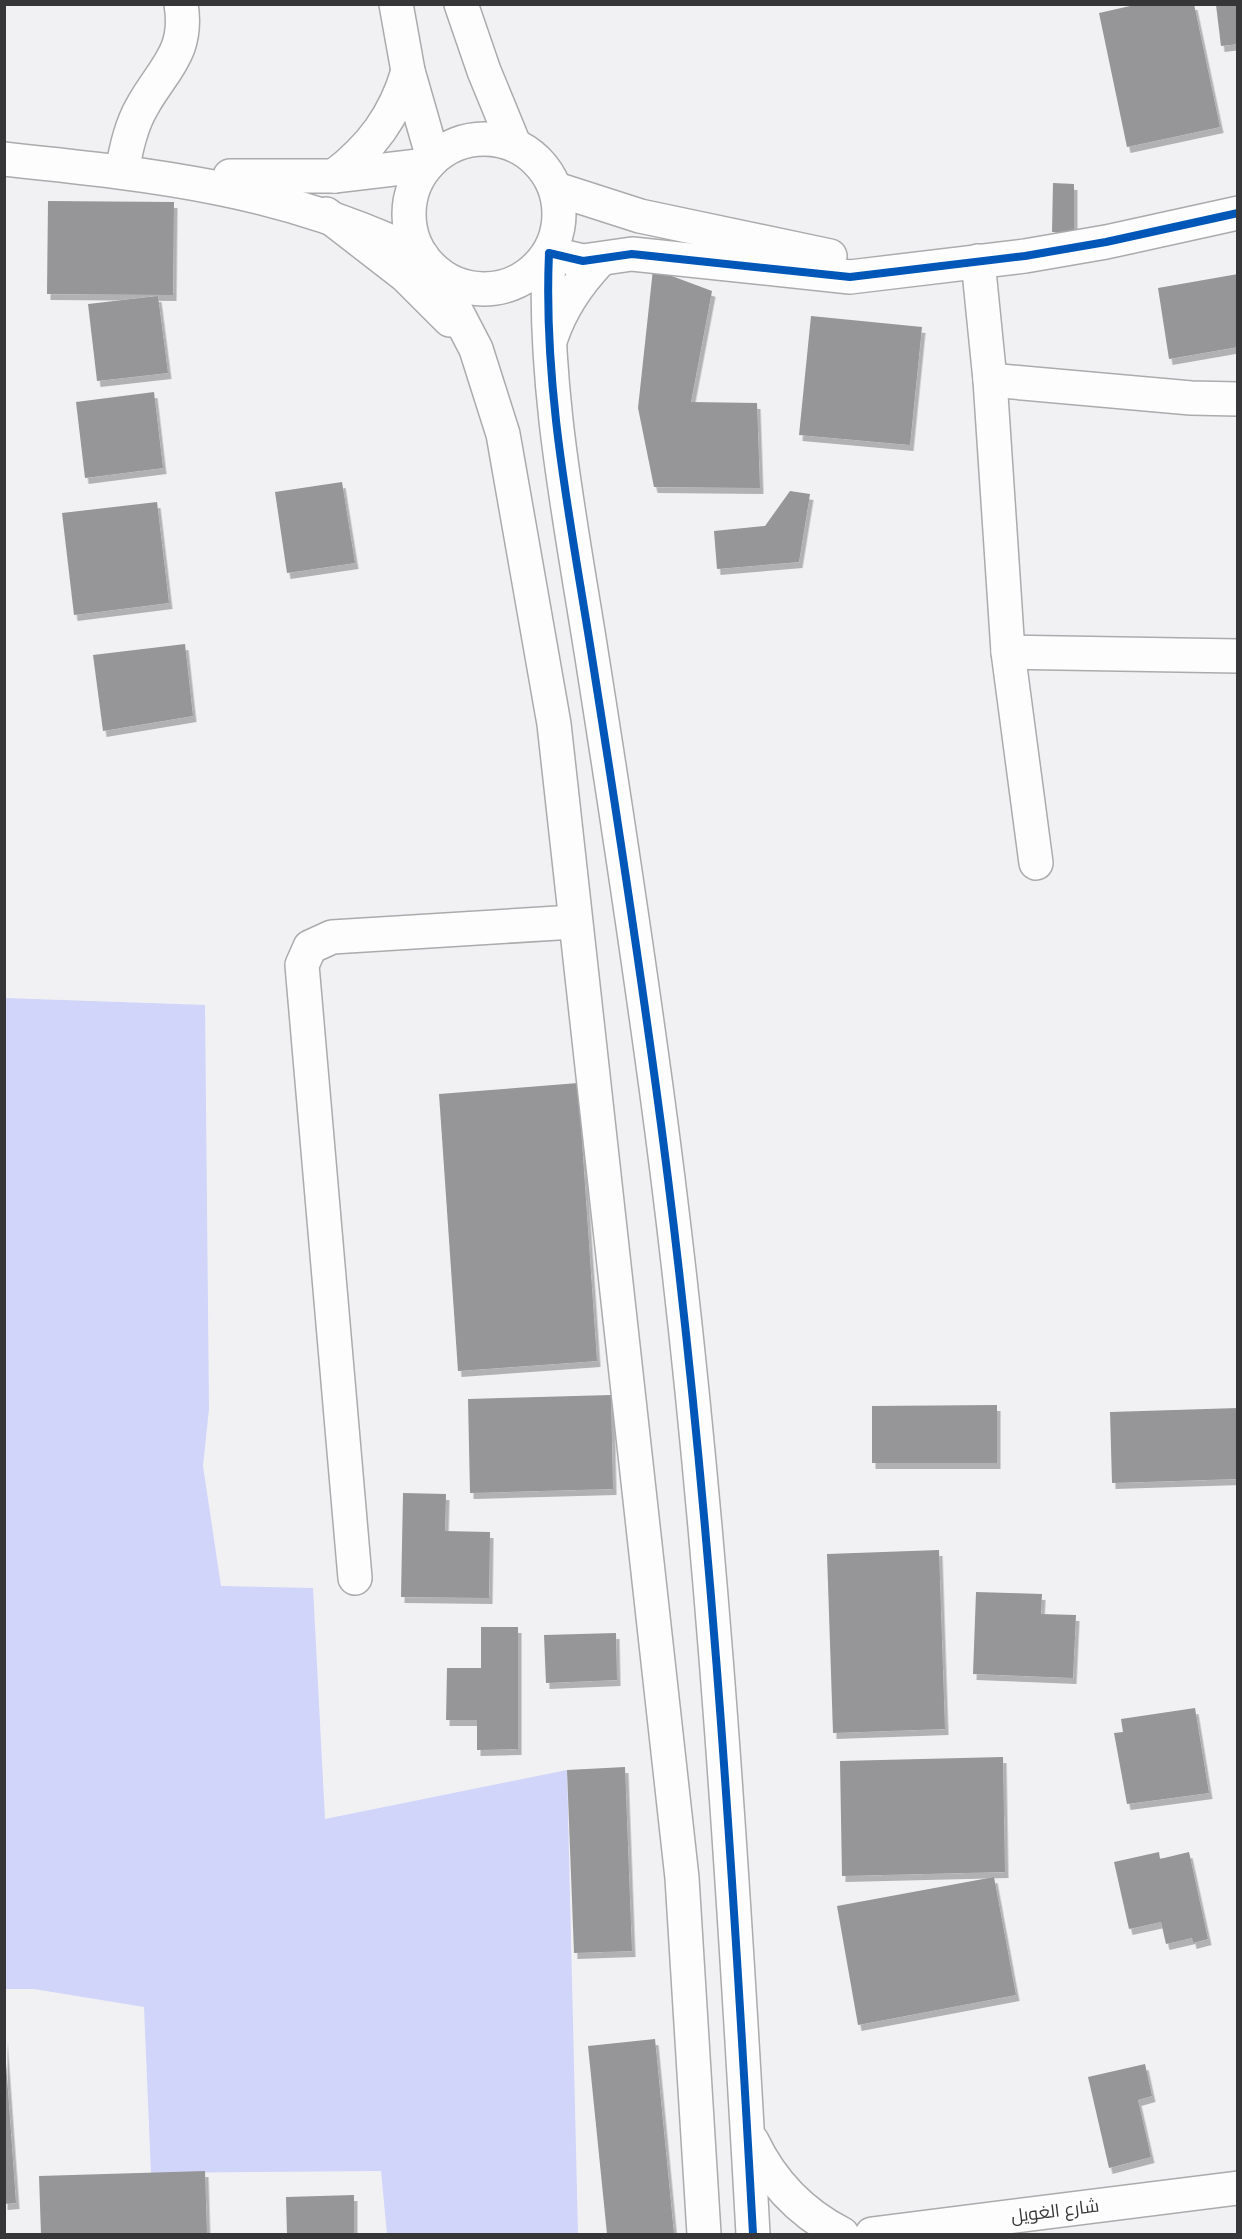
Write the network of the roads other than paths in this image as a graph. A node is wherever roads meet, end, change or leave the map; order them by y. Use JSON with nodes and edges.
{"nodes":[{"id":1,"x":181,"y":4,"type":"edge"},
{"id":2,"x":396,"y":4,"type":"edge"},
{"id":3,"x":461,"y":4,"type":"edge"},
{"id":4,"x":408,"y":71,"type":"junction"},
{"id":5,"x":514,"y":144,"type":"junction"},
{"id":6,"x":4,"y":159,"type":"edge"},
{"id":7,"x":430,"y":162,"type":"junction"},
{"id":8,"x":122,"y":172,"type":"junction"},
{"id":9,"x":162,"y":176,"type":"junction"},
{"id":10,"x":334,"y":176,"type":"junction"},
{"id":11,"x":556,"y":189,"type":"junction"},
{"id":12,"x":1238,"y":213,"type":"edge"},
{"id":13,"x":326,"y":214,"type":"junction"},
{"id":14,"x":549,"y":253,"type":"junction"},
{"id":15,"x":600,"y":260,"type":"junction"},
{"id":16,"x":978,"y":261,"type":"junction"},
{"id":17,"x":429,"y":264,"type":"junction"},
{"id":18,"x":897,"y":269,"type":"junction"},
{"id":19,"x":548,"y":346,"type":"junction"},
{"id":20,"x":476,"y":349,"type":"junction"},
{"id":21,"x":990,"y":380,"type":"junction"},
{"id":22,"x":1238,"y":399,"type":"edge"},
{"id":23,"x":1008,"y":652,"type":"junction"},
{"id":24,"x":1238,"y":656,"type":"edge"},
{"id":25,"x":1036,"y":863,"type":"dead end"},
{"id":26,"x":574,"y":922,"type":"junction"},
{"id":27,"x":355,"y":1578,"type":"dead end"},
{"id":28,"x":748,"y":2133,"type":"junction"},
{"id":29,"x":1238,"y":2188,"type":"edge"},
{"id":30,"x":704,"y":2235,"type":"edge"},
{"id":31,"x":753,"y":2235,"type":"edge"},
{"id":32,"x":842,"y":2235,"type":"edge"},
{"id":33,"x":872,"y":2235,"type":"edge"}],
"edges":[{"from":1,"to":8,"type":"street"},
{"from":2,"to":4,"type":"street"},
{"from":3,"to":5,"type":"street"},
{"from":4,"to":7,"type":"street"},
{"from":4,"to":10,"type":"street"},
{"from":5,"to":7,"type":"street"},
{"from":5,"to":11,"type":"street"},
{"from":6,"to":8,"type":"street"},
{"from":7,"to":10,"type":"street"},
{"from":7,"to":17,"type":"street"},
{"from":8,"to":9,"type":"street"},
{"from":9,"to":10,"type":"street"},
{"from":9,"to":13,"type":"street"},
{"from":11,"to":14,"type":"street"},
{"from":11,"to":18,"type":"street"},
{"from":12,"to":16,"type":"street"},
{"from":13,"to":17,"type":"street"},
{"from":13,"to":20,"type":"street"},
{"from":14,"to":15,"type":"street"},
{"from":14,"to":17,"type":"street"},
{"from":14,"to":19,"type":"street"},
{"from":15,"to":18,"type":"street"},
{"from":15,"to":19,"type":"street"},
{"from":16,"to":18,"type":"street"},
{"from":16,"to":21,"type":"street"},
{"from":17,"to":20,"type":"street"},
{"from":19,"to":28,"type":"street"},
{"from":20,"to":26,"type":"street"},
{"from":21,"to":22,"type":"street"},
{"from":21,"to":23,"type":"street"},
{"from":23,"to":24,"type":"street"},
{"from":23,"to":25,"type":"street"},
{"from":26,"to":27,"type":"street"},
{"from":26,"to":30,"type":"street"},
{"from":28,"to":31,"type":"street"},
{"from":28,"to":32,"type":"street"},
{"from":29,"to":33,"type":"street","name":"شارع الغويل"}]}
